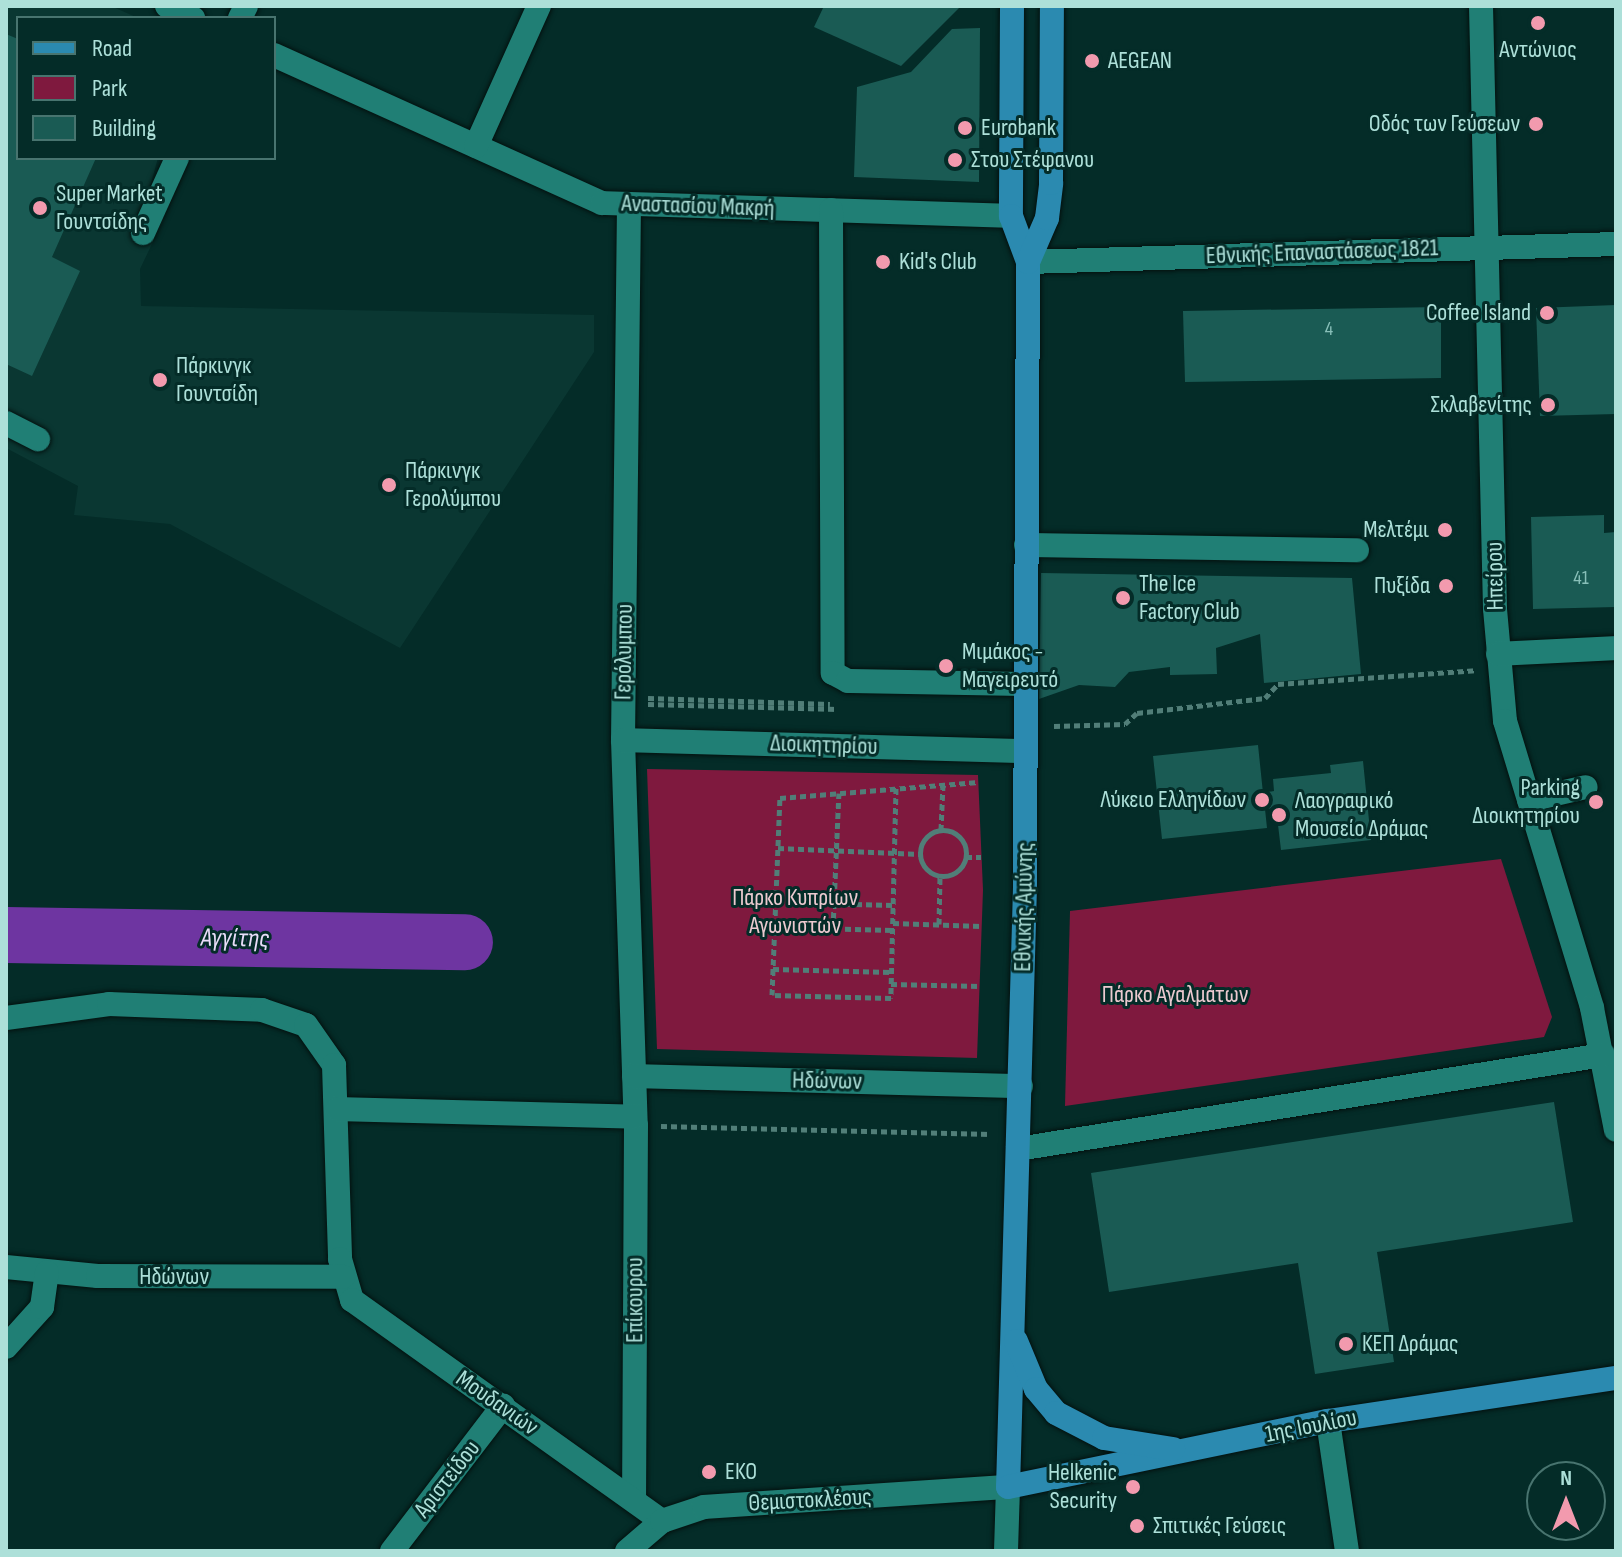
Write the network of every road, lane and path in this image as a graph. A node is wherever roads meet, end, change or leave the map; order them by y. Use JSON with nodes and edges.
{"nodes":[{"id":1,"x":167,"y":6,"type":"edge"},
{"id":2,"x":539,"y":6,"type":"edge"},
{"id":3,"x":1012,"y":6,"type":"edge"},
{"id":4,"x":1052,"y":6,"type":"edge"},
{"id":5,"x":1481,"y":6,"type":"edge"},
{"id":6,"x":189,"y":16,"type":"edge"},
{"id":7,"x":276,"y":56,"type":"edge"},
{"id":8,"x":476,"y":146,"type":"junction"},
{"id":9,"x":176,"y":160,"type":"edge"},
{"id":10,"x":629,"y":204,"type":"junction"},
{"id":11,"x":831,"y":210,"type":"junction"},
{"id":12,"x":1011,"y":216,"type":"junction"},
{"id":13,"x":143,"y":233,"type":"dead end"},
{"id":14,"x":1616,"y":244,"type":"edge"},
{"id":15,"x":1488,"y":247,"type":"junction"},
{"id":16,"x":1028,"y":262,"type":"junction"},
{"id":17,"x":6,"y":423,"type":"edge"},
{"id":18,"x":38,"y":439,"type":"dead end"},
{"id":19,"x":1026,"y":545,"type":"junction"},
{"id":20,"x":1357,"y":550,"type":"dead end"},
{"id":21,"x":1616,"y":648,"type":"edge"},
{"id":22,"x":1499,"y":661,"type":"junction"},
{"id":23,"x":1025,"y":684,"type":"junction"},
{"id":24,"x":624,"y":700,"type":"junction"},
{"id":25,"x":854,"y":707,"type":"dead end"},
{"id":26,"x":1025,"y":739,"type":"junction"},
{"id":27,"x":623,"y":740,"type":"junction"},
{"id":28,"x":978,"y":782,"type":"dead end"},
{"id":29,"x":943,"y":785,"type":"junction"},
{"id":30,"x":1586,"y":787,"type":"dead end"},
{"id":31,"x":896,"y":788,"type":"junction"},
{"id":32,"x":839,"y":793,"type":"junction"},
{"id":33,"x":1529,"y":800,"type":"junction"},
{"id":34,"x":941,"y":830,"type":"junction"},
{"id":35,"x":778,"y":848,"type":"junction"},
{"id":36,"x":837,"y":850,"type":"junction"},
{"id":37,"x":895,"y":853,"type":"junction"},
{"id":38,"x":920,"y":854,"type":"junction"},
{"id":39,"x":966,"y":857,"type":"junction"},
{"id":40,"x":981,"y":857,"type":"dead end"},
{"id":41,"x":940,"y":877,"type":"junction"},
{"id":42,"x":776,"y":902,"type":"junction"},
{"id":43,"x":835,"y":904,"type":"junction"},
{"id":44,"x":893,"y":905,"type":"junction"},
{"id":45,"x":939,"y":924,"type":"junction"},
{"id":46,"x":893,"y":926,"type":"junction"},
{"id":47,"x":981,"y":926,"type":"dead end"},
{"id":48,"x":775,"y":927,"type":"junction"},
{"id":49,"x":833,"y":928,"type":"junction"},
{"id":50,"x":773,"y":969,"type":"junction"},
{"id":51,"x":891,"y":972,"type":"junction"},
{"id":52,"x":891,"y":984,"type":"junction"},
{"id":53,"x":980,"y":986,"type":"dead end"},
{"id":54,"x":6,"y":1018,"type":"edge"},
{"id":55,"x":1603,"y":1055,"type":"junction"},
{"id":56,"x":634,"y":1076,"type":"junction"},
{"id":57,"x":1021,"y":1086,"type":"junction"},
{"id":58,"x":338,"y":1109,"type":"junction"},
{"id":59,"x":635,"y":1114,"type":"junction"},
{"id":60,"x":1616,"y":1130,"type":"edge"},
{"id":61,"x":1019,"y":1142,"type":"junction"},
{"id":62,"x":6,"y":1267,"type":"edge"},
{"id":63,"x":47,"y":1272,"type":"junction"},
{"id":64,"x":343,"y":1277,"type":"junction"},
{"id":65,"x":1012,"y":1328,"type":"junction"},
{"id":66,"x":6,"y":1347,"type":"edge"},
{"id":67,"x":1616,"y":1378,"type":"edge"},
{"id":68,"x":503,"y":1406,"type":"junction"},
{"id":69,"x":1328,"y":1421,"type":"junction"},
{"id":70,"x":1191,"y":1451,"type":"junction"},
{"id":71,"x":1008,"y":1487,"type":"junction"},
{"id":72,"x":634,"y":1500,"type":"junction"},
{"id":73,"x":662,"y":1521,"type":"junction"},
{"id":74,"x":392,"y":1551,"type":"edge"},
{"id":75,"x":627,"y":1551,"type":"edge"},
{"id":76,"x":1006,"y":1551,"type":"edge"},
{"id":77,"x":1347,"y":1551,"type":"edge"}],
"edges":[{"from":1,"to":6,"type":"street"},
{"from":2,"to":8,"type":"street"},
{"from":3,"to":12,"type":"main road","name":"Εθνικής Αμύνης"},
{"from":4,"to":16,"type":"main road","name":"Εθνικής Αμύνης"},
{"from":5,"to":15,"type":"street","name":"Ηπείρου"},
{"from":7,"to":8,"type":"street","name":"Αναστασίου Μακρή"},
{"from":8,"to":10,"type":"street","name":"Αναστασίου Μακρή"},
{"from":9,"to":13,"type":"street"},
{"from":10,"to":11,"type":"street","name":"Αναστασίου Μακρή"},
{"from":10,"to":24,"type":"street","name":"Γερόλυμπου"},
{"from":11,"to":12,"type":"street","name":"Αναστασίου Μακρή"},
{"from":11,"to":23,"type":"street"},
{"from":12,"to":16,"type":"main road","name":"Εθνικής Αμύνης"},
{"from":14,"to":15,"type":"street","name":"Εθνικής Επαναστάσεως 1821"},
{"from":15,"to":16,"type":"street","name":"Εθνικής Επαναστάσεως 1821"},
{"from":15,"to":22,"type":"street","name":"Ηπείρου"},
{"from":16,"to":19,"type":"main road","name":"Εθνικής Αμύνης"},
{"from":17,"to":18,"type":"street"},
{"from":19,"to":20,"type":"street"},
{"from":19,"to":23,"type":"main road","name":"Εθνικής Αμύνης"},
{"from":21,"to":22,"type":"street"},
{"from":22,"to":26,"type":"path"},
{"from":22,"to":33,"type":"street","name":"Ηπείρου"},
{"from":23,"to":26,"type":"main road","name":"Εθνικής Αμύνης"},
{"from":24,"to":25,"type":"path","name":"Διοικητηρίου"},
{"from":24,"to":27,"type":"street","name":"Γερόλυμπου"},
{"from":26,"to":27,"type":"street","name":"Διοικητηρίου"},
{"from":26,"to":57,"type":"main road","name":"Εθνικής Αμύνης"},
{"from":27,"to":56,"type":"street","name":"Γερόλυμπου"},
{"from":28,"to":29,"type":"path"},
{"from":29,"to":31,"type":"path"},
{"from":29,"to":34,"type":"path"},
{"from":30,"to":33,"type":"street"},
{"from":31,"to":32,"type":"path"},
{"from":31,"to":37,"type":"path"},
{"from":32,"to":35,"type":"path"},
{"from":32,"to":36,"type":"path"},
{"from":33,"to":55,"type":"street","name":"Ηπείρου"},
{"from":34,"to":38,"type":"path"},
{"from":34,"to":39,"type":"path"},
{"from":35,"to":36,"type":"path"},
{"from":35,"to":42,"type":"path"},
{"from":36,"to":37,"type":"path"},
{"from":36,"to":43,"type":"path"},
{"from":37,"to":38,"type":"path"},
{"from":37,"to":44,"type":"path"},
{"from":38,"to":41,"type":"path"},
{"from":39,"to":40,"type":"path"},
{"from":39,"to":41,"type":"path"},
{"from":41,"to":45,"type":"path"},
{"from":42,"to":43,"type":"path"},
{"from":42,"to":48,"type":"path"},
{"from":43,"to":44,"type":"path"},
{"from":43,"to":49,"type":"path"},
{"from":44,"to":46,"type":"path"},
{"from":45,"to":46,"type":"path"},
{"from":45,"to":47,"type":"path"},
{"from":46,"to":49,"type":"path"},
{"from":46,"to":51,"type":"path"},
{"from":48,"to":49,"type":"path"},
{"from":48,"to":50,"type":"path"},
{"from":50,"to":51,"type":"path"},
{"from":50,"to":52,"type":"path"},
{"from":51,"to":52,"type":"path"},
{"from":52,"to":53,"type":"path"},
{"from":54,"to":58,"type":"street"},
{"from":55,"to":60,"type":"street","name":"Ηπείρου"},
{"from":55,"to":61,"type":"street"},
{"from":56,"to":57,"type":"street","name":"Ηδώνων"},
{"from":56,"to":59,"type":"street","name":"Γερόλυμπου"},
{"from":57,"to":61,"type":"main road","name":"Εθνικής Αμύνης"},
{"from":58,"to":59,"type":"street"},
{"from":58,"to":64,"type":"street"},
{"from":59,"to":61,"type":"path"},
{"from":59,"to":72,"type":"street","name":"Επίκουρου"},
{"from":61,"to":65,"type":"main road","name":"Εθνικής Αμύνης"},
{"from":62,"to":63,"type":"street","name":"Ηδώνων"},
{"from":63,"to":64,"type":"street","name":"Ηδώνων"},
{"from":63,"to":66,"type":"street"},
{"from":64,"to":68,"type":"street","name":"Μουδανιών"},
{"from":65,"to":70,"type":"main road"},
{"from":65,"to":71,"type":"main road","name":"Εθνικής Αμύνης"},
{"from":67,"to":69,"type":"main road","name":"1ης Ιουλίου"},
{"from":68,"to":72,"type":"street","name":"Μουδανιών"},
{"from":68,"to":74,"type":"street","name":"Αριστείδου"},
{"from":69,"to":70,"type":"main road","name":"1ης Ιουλίου"},
{"from":69,"to":77,"type":"street"},
{"from":70,"to":71,"type":"main road","name":"1ης Ιουλίου"},
{"from":71,"to":73,"type":"street","name":"Θεμιστοκλέους"},
{"from":71,"to":76,"type":"street","name":"Εθνικής Αμύνης"},
{"from":72,"to":73,"type":"street","name":"Μουδανιών"},
{"from":73,"to":75,"type":"street","name":"Θεμιστοκλέους"}]}
